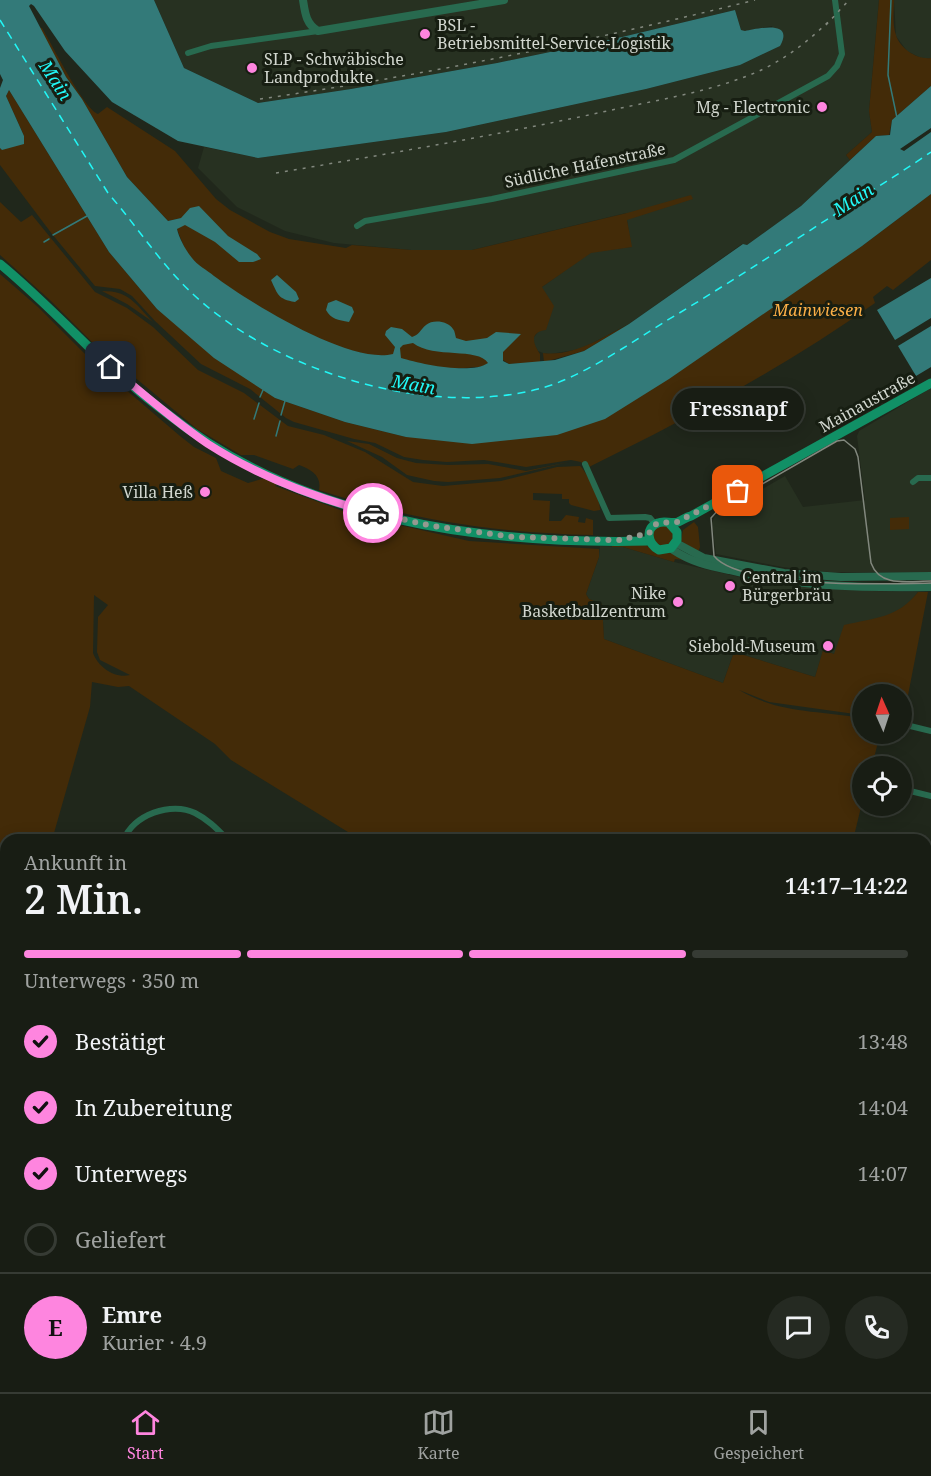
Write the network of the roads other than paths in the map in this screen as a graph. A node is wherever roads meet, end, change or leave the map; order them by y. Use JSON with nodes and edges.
{"nodes":[{"id":1,"x":504,"y":0,"type":"edge"},
{"id":2,"x":835,"y":0,"type":"edge"},
{"id":3,"x":304,"y":3,"type":"edge"},
{"id":4,"x":318,"y":31,"type":"junction"},
{"id":5,"x":188,"y":52,"type":"dead end"},
{"id":6,"x":357,"y":226,"type":"dead end"},
{"id":7,"x":0,"y":264,"type":"edge"},
{"id":8,"x":931,"y":383,"type":"edge"},
{"id":9,"x":585,"y":464,"type":"dead end"},
{"id":10,"x":931,"y":478,"type":"edge"},
{"id":11,"x":913,"y":482,"type":"dead end"},
{"id":12,"x":691,"y":516,"type":"junction"},
{"id":13,"x":653,"y":522,"type":"junction"},
{"id":14,"x":669,"y":523,"type":"junction"},
{"id":15,"x":676,"y":532,"type":"junction"},
{"id":16,"x":649,"y":537,"type":"junction"},
{"id":17,"x":673,"y":545,"type":"junction"},
{"id":18,"x":931,"y":576,"type":"edge"},
{"id":19,"x":841,"y":577,"type":"junction"},
{"id":20,"x":814,"y":580,"type":"junction"},
{"id":21,"x":842,"y":586,"type":"junction"},
{"id":22,"x":931,"y":587,"type":"edge"},
{"id":23,"x":912,"y":726,"type":"edge"},
{"id":24,"x":931,"y":731,"type":"edge"},
{"id":25,"x":912,"y":791,"type":"edge"},
{"id":26,"x":931,"y":796,"type":"edge"},
{"id":27,"x":126,"y":834,"type":"edge"},
{"id":28,"x":222,"y":834,"type":"edge"}],
"edges":[{"from":1,"to":4,"type":"street"},
{"from":2,"to":6,"type":"street","name":"Südliche Hafenstraße"},
{"from":3,"to":4,"type":"street"},
{"from":4,"to":5,"type":"street"},
{"from":7,"to":16,"type":"main road"},
{"from":8,"to":12,"type":"main road","name":"Mainaustraße"},
{"from":9,"to":13,"type":"street"},
{"from":10,"to":11,"type":"street"},
{"from":12,"to":14,"type":"main road","name":"Mainaustraße"},
{"from":12,"to":15,"type":"main road","name":"Mainaustraße"},
{"from":13,"to":14,"type":"main road"},
{"from":13,"to":16,"type":"main road"},
{"from":14,"to":15,"type":"main road"},
{"from":15,"to":17,"type":"main road"},
{"from":16,"to":17,"type":"main road"},
{"from":17,"to":20,"type":"street"},
{"from":18,"to":19,"type":"street"},
{"from":19,"to":20,"type":"street"},
{"from":19,"to":21,"type":"street"},
{"from":20,"to":21,"type":"street"},
{"from":21,"to":22,"type":"street"},
{"from":23,"to":24,"type":"street"},
{"from":25,"to":26,"type":"street"},
{"from":27,"to":28,"type":"street"}]}
